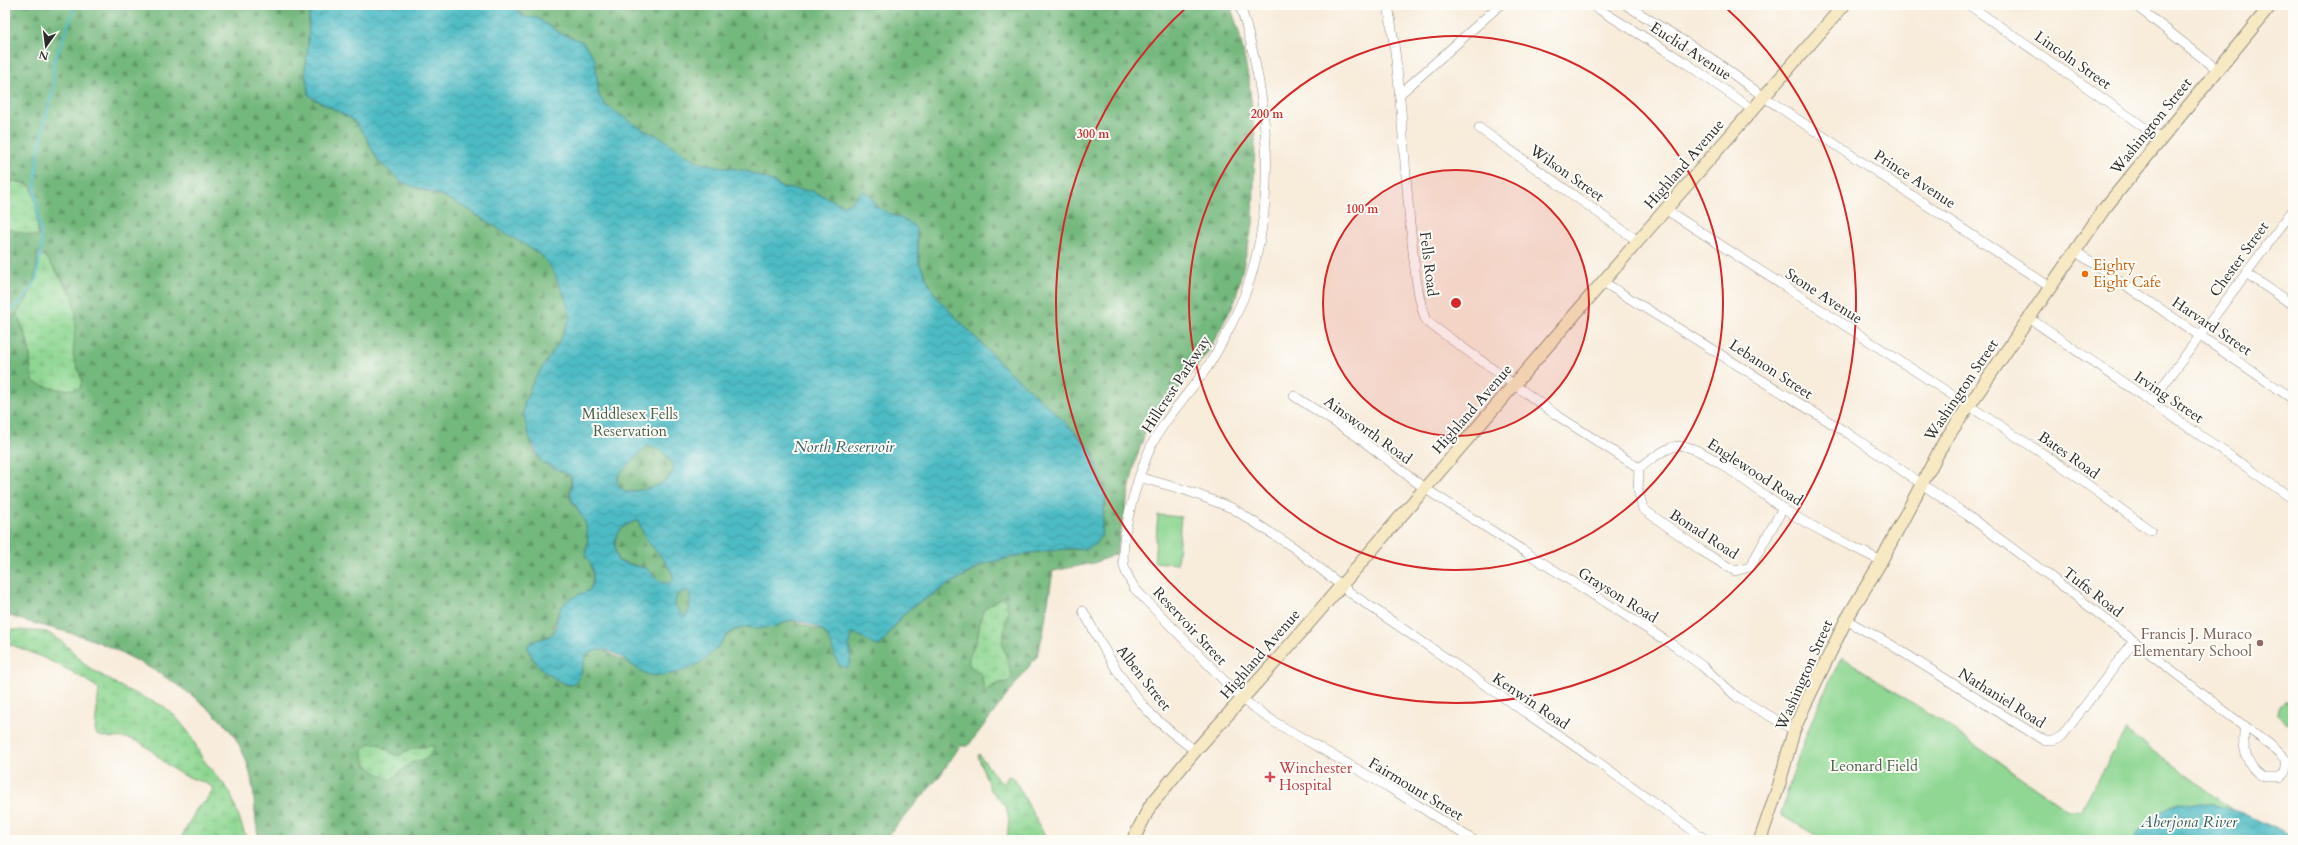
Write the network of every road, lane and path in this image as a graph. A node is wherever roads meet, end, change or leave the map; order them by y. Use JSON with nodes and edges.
{"nodes":[{"id":1,"x":1240,"y":5,"type":"edge"},
{"id":2,"x":1388,"y":5,"type":"edge"},
{"id":3,"x":1500,"y":5,"type":"edge"},
{"id":4,"x":1592,"y":5,"type":"edge"},
{"id":5,"x":1626,"y":5,"type":"edge"},
{"id":6,"x":1844,"y":5,"type":"edge"},
{"id":7,"x":1969,"y":5,"type":"edge"},
{"id":8,"x":2135,"y":5,"type":"edge"},
{"id":9,"x":2271,"y":5,"type":"edge"},
{"id":10,"x":2218,"y":70,"type":"junction"},
{"id":11,"x":1400,"y":94,"type":"junction"},
{"id":12,"x":1764,"y":97,"type":"junction"},
{"id":13,"x":1753,"y":110,"type":"junction"},
{"id":14,"x":1479,"y":128,"type":"dead end"},
{"id":15,"x":2161,"y":139,"type":"junction"},
{"id":16,"x":1665,"y":209,"type":"junction"},
{"id":17,"x":2293,"y":210,"type":"edge"},
{"id":18,"x":1638,"y":241,"type":"junction"},
{"id":19,"x":2075,"y":251,"type":"junction"},
{"id":20,"x":2246,"y":273,"type":"junction"},
{"id":21,"x":1603,"y":282,"type":"junction"},
{"id":22,"x":2050,"y":286,"type":"junction"},
{"id":23,"x":2293,"y":305,"type":"edge"},
{"id":24,"x":2029,"y":318,"type":"junction"},
{"id":25,"x":2201,"y":335,"type":"junction"},
{"id":26,"x":1514,"y":385,"type":"junction"},
{"id":27,"x":1294,"y":396,"type":"dead end"},
{"id":28,"x":2293,"y":399,"type":"edge"},
{"id":29,"x":2151,"y":402,"type":"junction"},
{"id":30,"x":1969,"y":405,"type":"junction"},
{"id":31,"x":1639,"y":468,"type":"junction"},
{"id":32,"x":1139,"y":477,"type":"junction"},
{"id":33,"x":1922,"y":484,"type":"junction"},
{"id":34,"x":1424,"y":488,"type":"junction"},
{"id":35,"x":2293,"y":498,"type":"edge"},
{"id":36,"x":1782,"y":508,"type":"junction"},
{"id":37,"x":2151,"y":531,"type":"dead end"},
{"id":38,"x":1881,"y":562,"type":"junction"},
{"id":39,"x":1124,"y":567,"type":"joint"},
{"id":40,"x":1340,"y":584,"type":"junction"},
{"id":41,"x":1083,"y":611,"type":"dead end"},
{"id":42,"x":1846,"y":620,"type":"junction"},
{"id":43,"x":2134,"y":640,"type":"junction"},
{"id":44,"x":1242,"y":699,"type":"junction"},
{"id":45,"x":2244,"y":726,"type":"junction"},
{"id":46,"x":1794,"y":730,"type":"junction"},
{"id":47,"x":1195,"y":751,"type":"junction"},
{"id":48,"x":1132,"y":840,"type":"edge"},
{"id":49,"x":1473,"y":840,"type":"edge"},
{"id":50,"x":1706,"y":840,"type":"edge"},
{"id":51,"x":1760,"y":840,"type":"edge"}],
"edges":[{"from":1,"to":32,"type":"street","name":"Hillcrest Parkway"},
{"from":2,"to":11,"type":"street","name":"Fells Road"},
{"from":3,"to":11,"type":"street"},
{"from":4,"to":13,"type":"street","name":"Euclid Avenue"},
{"from":5,"to":12,"type":"street","name":"Euclid Avenue"},
{"from":6,"to":12,"type":"main road","name":"Highland Avenue"},
{"from":7,"to":15,"type":"street","name":"Lincoln Street"},
{"from":8,"to":10,"type":"street"},
{"from":9,"to":10,"type":"main road","name":"Washington Street"},
{"from":10,"to":15,"type":"main road","name":"Washington Street"},
{"from":11,"to":26,"type":"street","name":"Fells Road"},
{"from":12,"to":13,"type":"main road","name":"Highland Avenue"},
{"from":12,"to":22,"type":"street","name":"Prince Avenue"},
{"from":13,"to":16,"type":"main road","name":"Highland Avenue"},
{"from":14,"to":18,"type":"street","name":"Wilson Street"},
{"from":15,"to":19,"type":"main road","name":"Washington Street"},
{"from":16,"to":18,"type":"main road","name":"Highland Avenue"},
{"from":16,"to":30,"type":"street","name":"Stone Avenue"},
{"from":17,"to":20,"type":"street","name":"Chester Street"},
{"from":18,"to":21,"type":"main road","name":"Highland Avenue"},
{"from":19,"to":22,"type":"main road","name":"Washington Street"},
{"from":19,"to":25,"type":"street","name":"Harvard Street"},
{"from":20,"to":23,"type":"street"},
{"from":20,"to":25,"type":"street","name":"Chester Street"},
{"from":21,"to":26,"type":"main road","name":"Highland Avenue"},
{"from":21,"to":33,"type":"street","name":"Lebanon Street"},
{"from":22,"to":24,"type":"main road","name":"Washington Street"},
{"from":24,"to":29,"type":"street","name":"Irving Street"},
{"from":24,"to":30,"type":"main road","name":"Washington Street"},
{"from":25,"to":28,"type":"street","name":"Harvard Street"},
{"from":25,"to":29,"type":"street","name":"Chester Street"},
{"from":26,"to":31,"type":"street"},
{"from":26,"to":34,"type":"main road","name":"Highland Avenue"},
{"from":27,"to":34,"type":"street","name":"Ainsworth Road"},
{"from":29,"to":35,"type":"street","name":"Irving Street"},
{"from":30,"to":33,"type":"main road","name":"Washington Street"},
{"from":30,"to":37,"type":"street","name":"Bates Road"},
{"from":31,"to":36,"type":"street","name":"Englewood Road"},
{"from":31,"to":36,"type":"street","name":"Bonad Road"},
{"from":32,"to":39,"type":"street","name":"Hillcrest Parkway"},
{"from":32,"to":40,"type":"street","name":"Kenwin Road"},
{"from":33,"to":38,"type":"main road","name":"Washington Street"},
{"from":33,"to":43,"type":"street","name":"Tufts Road"},
{"from":34,"to":40,"type":"main road","name":"Highland Avenue"},
{"from":34,"to":46,"type":"street","name":"Grayson Road"},
{"from":36,"to":38,"type":"street","name":"Englewood Road"},
{"from":38,"to":42,"type":"main road","name":"Washington Street"},
{"from":39,"to":44,"type":"street","name":"Reservoir Street"},
{"from":40,"to":44,"type":"main road","name":"Highland Avenue"},
{"from":40,"to":50,"type":"street","name":"Kenwin Road"},
{"from":41,"to":47,"type":"street","name":"Alben Street"},
{"from":42,"to":43,"type":"street","name":"Nathaniel Road"},
{"from":42,"to":46,"type":"main road","name":"Washington Street"},
{"from":43,"to":45,"type":"street","name":"Tufts Road"},
{"from":44,"to":47,"type":"main road","name":"Highland Avenue"},
{"from":44,"to":49,"type":"street","name":"Fairmount Street"},
{"from":45,"to":45,"type":"street","name":"Tufts Road"},
{"from":46,"to":51,"type":"main road","name":"Washington Street"},
{"from":47,"to":48,"type":"main road","name":"Highland Avenue"}]}
